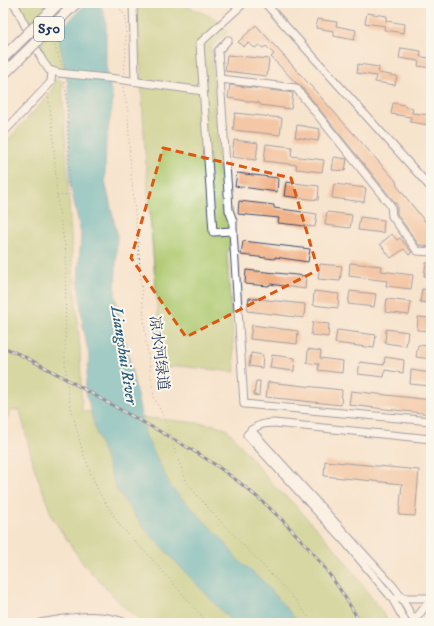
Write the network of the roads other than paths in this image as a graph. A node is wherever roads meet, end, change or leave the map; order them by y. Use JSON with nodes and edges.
{"nodes":[{"id":1,"x":12,"y":3,"type":"edge"},
{"id":2,"x":59,"y":3,"type":"edge"},
{"id":3,"x":76,"y":3,"type":"edge"},
{"id":4,"x":133,"y":3,"type":"edge"},
{"id":5,"x":244,"y":3,"type":"edge"},
{"id":6,"x":265,"y":3,"type":"edge"},
{"id":7,"x":228,"y":40,"type":"dead end"},
{"id":8,"x":3,"y":58,"type":"edge"},
{"id":9,"x":58,"y":72,"type":"junction"},
{"id":10,"x":3,"y":75,"type":"edge"},
{"id":11,"x":220,"y":78,"type":"junction"},
{"id":12,"x":135,"y":81,"type":"junction"},
{"id":13,"x":203,"y":91,"type":"junction"},
{"id":14,"x":3,"y":133,"type":"edge"},
{"id":15,"x":431,"y":188,"type":"edge"},
{"id":16,"x":233,"y":231,"type":"junction"},
{"id":17,"x":431,"y":252,"type":"edge"},
{"id":18,"x":431,"y":421,"type":"edge"},
{"id":19,"x":249,"y":432,"type":"junction"},
{"id":20,"x":431,"y":439,"type":"edge"},
{"id":21,"x":392,"y":598,"type":"junction"},
{"id":22,"x":402,"y":598,"type":"junction"},
{"id":23,"x":431,"y":598,"type":"edge"},
{"id":24,"x":85,"y":620,"type":"edge"},
{"id":25,"x":415,"y":622,"type":"edge"},
{"id":26,"x":40,"y":623,"type":"edge"},
{"id":27,"x":126,"y":623,"type":"edge"},
{"id":28,"x":406,"y":623,"type":"edge"}],
"edges":[{"from":1,"to":9,"type":"street"},
{"from":2,"to":8,"type":"highway","number":"S50","bridge":true},
{"from":3,"to":10,"type":"highway","number":"S50","bridge":true},
{"from":4,"to":12,"type":"street"},
{"from":5,"to":13,"type":"street"},
{"from":6,"to":15,"type":"street"},
{"from":7,"to":11,"type":"street"},
{"from":9,"to":12,"type":"street","bridge":true},
{"from":9,"to":14,"type":"street"},
{"from":11,"to":16,"type":"street"},
{"from":11,"to":17,"type":"street"},
{"from":12,"to":13,"type":"street"},
{"from":13,"to":16,"type":"street"},
{"from":16,"to":18,"type":"street"},
{"from":19,"to":20,"type":"street"},
{"from":19,"to":21,"type":"street"},
{"from":19,"to":22,"type":"street"},
{"from":21,"to":22,"type":"street"},
{"from":21,"to":28,"type":"street"},
{"from":22,"to":23,"type":"street"},
{"from":22,"to":25,"type":"street"},
{"from":23,"to":25,"type":"street"},
{"from":24,"to":26,"type":"street"},
{"from":24,"to":27,"type":"street"}]}
